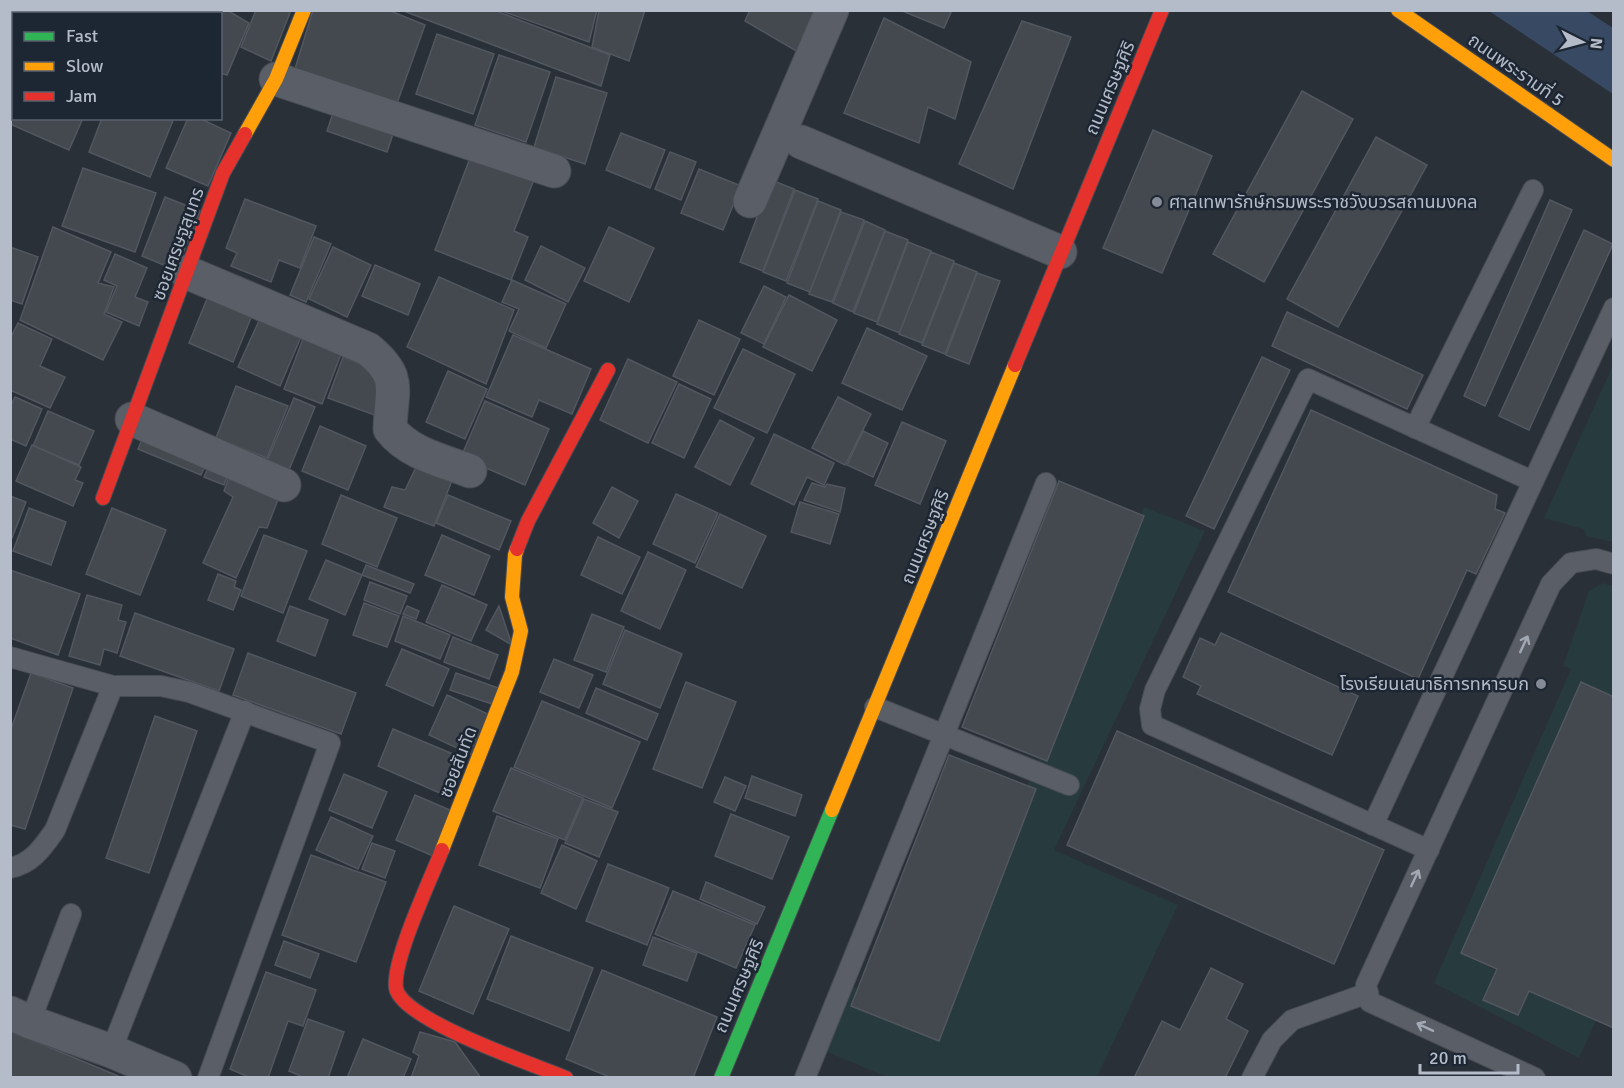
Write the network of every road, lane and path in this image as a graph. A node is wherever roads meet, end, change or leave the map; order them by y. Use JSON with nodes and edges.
{"nodes":[{"id":1,"x":304,"y":10,"type":"edge"},
{"id":2,"x":832,"y":10,"type":"edge"},
{"id":3,"x":1162,"y":10,"type":"edge"},
{"id":4,"x":1398,"y":10,"type":"edge"},
{"id":5,"x":276,"y":80,"type":"junction"},
{"id":6,"x":801,"y":142,"type":"dead end"},
{"id":7,"x":1614,"y":160,"type":"edge"},
{"id":8,"x":554,"y":171,"type":"dead end"},
{"id":9,"x":1533,"y":190,"type":"dead end"},
{"id":10,"x":750,"y":201,"type":"dead end"},
{"id":11,"x":1060,"y":252,"type":"junction"},
{"id":12,"x":186,"y":272,"type":"junction"},
{"id":13,"x":1614,"y":308,"type":"edge"},
{"id":14,"x":608,"y":370,"type":"dead end"},
{"id":15,"x":132,"y":419,"type":"junction"},
{"id":16,"x":1415,"y":428,"type":"junction"},
{"id":17,"x":470,"y":471,"type":"dead end"},
{"id":18,"x":1532,"y":481,"type":"junction"},
{"id":19,"x":1046,"y":483,"type":"dead end"},
{"id":20,"x":284,"y":485,"type":"dead end"},
{"id":21,"x":104,"y":498,"type":"dead end"},
{"id":22,"x":1614,"y":564,"type":"edge"},
{"id":23,"x":10,"y":657,"type":"edge"},
{"id":24,"x":113,"y":686,"type":"junction"},
{"id":25,"x":875,"y":707,"type":"junction"},
{"id":26,"x":245,"y":711,"type":"junction"},
{"id":27,"x":944,"y":735,"type":"junction"},
{"id":28,"x":1069,"y":785,"type":"dead end"},
{"id":29,"x":1373,"y":825,"type":"junction"},
{"id":30,"x":1428,"y":850,"type":"junction"},
{"id":31,"x":10,"y":868,"type":"edge"},
{"id":32,"x":70,"y":914,"type":"dead end"},
{"id":33,"x":1368,"y":993,"type":"junction"},
{"id":34,"x":20,"y":1018,"type":"edge"},
{"id":35,"x":111,"y":1051,"type":"junction"},
{"id":36,"x":175,"y":1077,"type":"edge"},
{"id":37,"x":208,"y":1077,"type":"edge"},
{"id":38,"x":566,"y":1077,"type":"edge"},
{"id":39,"x":721,"y":1077,"type":"edge"},
{"id":40,"x":806,"y":1077,"type":"edge"},
{"id":41,"x":1252,"y":1077,"type":"edge"},
{"id":42,"x":1535,"y":1077,"type":"edge"}],
"edges":[{"from":1,"to":5,"type":"street","name":"ซอยเศรษฐสุนทร"},
{"from":2,"to":10,"type":"street"},
{"from":3,"to":11,"type":"street","name":"ถนนเศรษฐศิริ"},
{"from":4,"to":7,"type":"street","name":"ถนนพระรามที่ 5"},
{"from":5,"to":8,"type":"street"},
{"from":5,"to":12,"type":"street","name":"ซอยเศรษฐสุนทร"},
{"from":6,"to":11,"type":"street"},
{"from":9,"to":16,"type":"lane"},
{"from":11,"to":25,"type":"street","name":"ถนนเศรษฐศิริ"},
{"from":12,"to":15,"type":"street","name":"ซอยเศรษฐสุนทร"},
{"from":12,"to":17,"type":"street"},
{"from":13,"to":18,"type":"lane"},
{"from":14,"to":38,"type":"street","name":"ซอยสันทัด"},
{"from":15,"to":20,"type":"street"},
{"from":15,"to":21,"type":"street","name":"ซอยเศรษฐสุนทร"},
{"from":16,"to":18,"type":"lane"},
{"from":16,"to":29,"type":"lane"},
{"from":18,"to":29,"type":"lane"},
{"from":19,"to":27,"type":"lane"},
{"from":30,"to":22,"type":"lane","one_way":true},
{"from":23,"to":24,"type":"lane"},
{"from":24,"to":26,"type":"lane"},
{"from":24,"to":31,"type":"lane"},
{"from":25,"to":27,"type":"lane"},
{"from":25,"to":39,"type":"street","name":"ถนนเศรษฐศิริ"},
{"from":26,"to":35,"type":"lane"},
{"from":26,"to":37,"type":"lane"},
{"from":27,"to":28,"type":"lane"},
{"from":27,"to":40,"type":"lane"},
{"from":29,"to":30,"type":"lane"},
{"from":33,"to":30,"type":"lane","one_way":true},
{"from":32,"to":34,"type":"lane"},
{"from":33,"to":41,"type":"lane"},
{"from":42,"to":33,"type":"lane","one_way":true},
{"from":34,"to":35,"type":"street"},
{"from":35,"to":36,"type":"street"}]}
